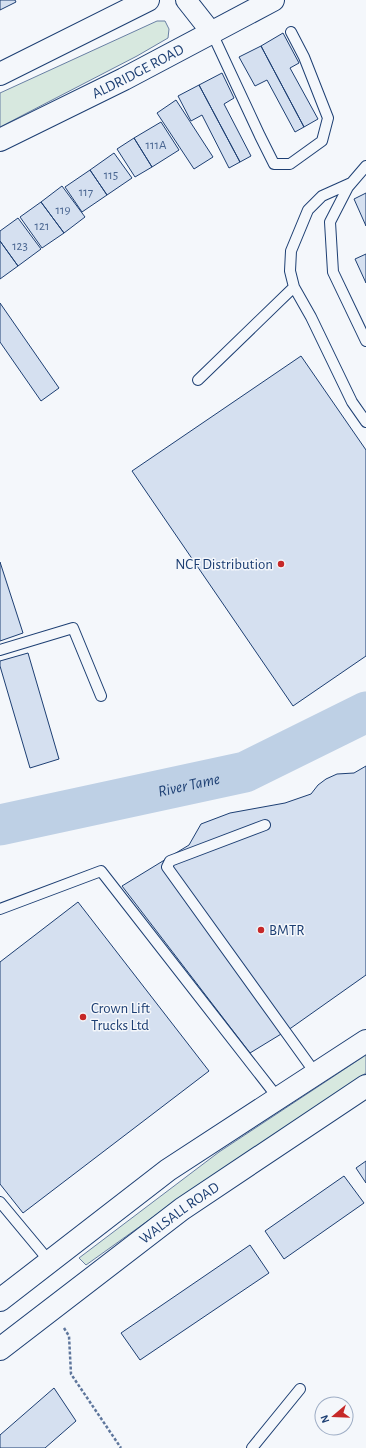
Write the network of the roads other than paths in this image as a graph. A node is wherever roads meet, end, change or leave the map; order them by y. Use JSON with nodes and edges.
{"nodes":[{"id":1,"x":148,"y":0,"type":"edge"},
{"id":2,"x":186,"y":0,"type":"edge"},
{"id":3,"x":273,"y":0,"type":"edge"},
{"id":4,"x":291,"y":32,"type":"dead end"},
{"id":5,"x":212,"y":33,"type":"junction"},
{"id":6,"x":0,"y":74,"type":"edge"},
{"id":7,"x":0,"y":140,"type":"edge"},
{"id":8,"x":366,"y":166,"type":"edge"},
{"id":9,"x":351,"y":183,"type":"junction"},
{"id":10,"x":294,"y":287,"type":"junction"},
{"id":11,"x":366,"y":341,"type":"edge"},
{"id":12,"x":198,"y":380,"type":"dead end"},
{"id":13,"x":366,"y":422,"type":"edge"},
{"id":14,"x":0,"y":650,"type":"edge"},
{"id":15,"x":101,"y":696,"type":"dead end"},
{"id":16,"x":265,"y":825,"type":"dead end"},
{"id":17,"x":0,"y":909,"type":"edge"},
{"id":18,"x":366,"y":1042,"type":"edge"},
{"id":19,"x":316,"y":1074,"type":"junction"},
{"id":20,"x":366,"y":1086,"type":"edge"},
{"id":21,"x":278,"y":1098,"type":"junction"},
{"id":22,"x":0,"y":1202,"type":"edge"},
{"id":23,"x":50,"y":1262,"type":"junction"},
{"id":24,"x":0,"y":1300,"type":"edge"},
{"id":25,"x":0,"y":1349,"type":"edge"},
{"id":26,"x":300,"y":1389,"type":"dead end"},
{"id":27,"x":252,"y":1448,"type":"edge"}],
"edges":[{"from":1,"to":6,"type":"main road"},
{"from":2,"to":5,"type":"street"},
{"from":3,"to":5,"type":"main road","name":"ALDRIDGE ROAD"},
{"from":4,"to":5,"type":"lane"},
{"from":5,"to":7,"type":"main road","name":"ALDRIDGE ROAD"},
{"from":8,"to":9,"type":"lane"},
{"from":9,"to":10,"type":"lane"},
{"from":9,"to":11,"type":"lane"},
{"from":10,"to":12,"type":"lane"},
{"from":10,"to":13,"type":"lane"},
{"from":14,"to":15,"type":"lane"},
{"from":16,"to":19,"type":"lane"},
{"from":17,"to":21,"type":"lane"},
{"from":18,"to":19,"type":"main road"},
{"from":19,"to":21,"type":"main road"},
{"from":20,"to":25,"type":"main road","name":"WALSALL ROAD"},
{"from":21,"to":23,"type":"main road"},
{"from":22,"to":23,"type":"lane"},
{"from":23,"to":24,"type":"main road"},
{"from":26,"to":27,"type":"lane"}]}
